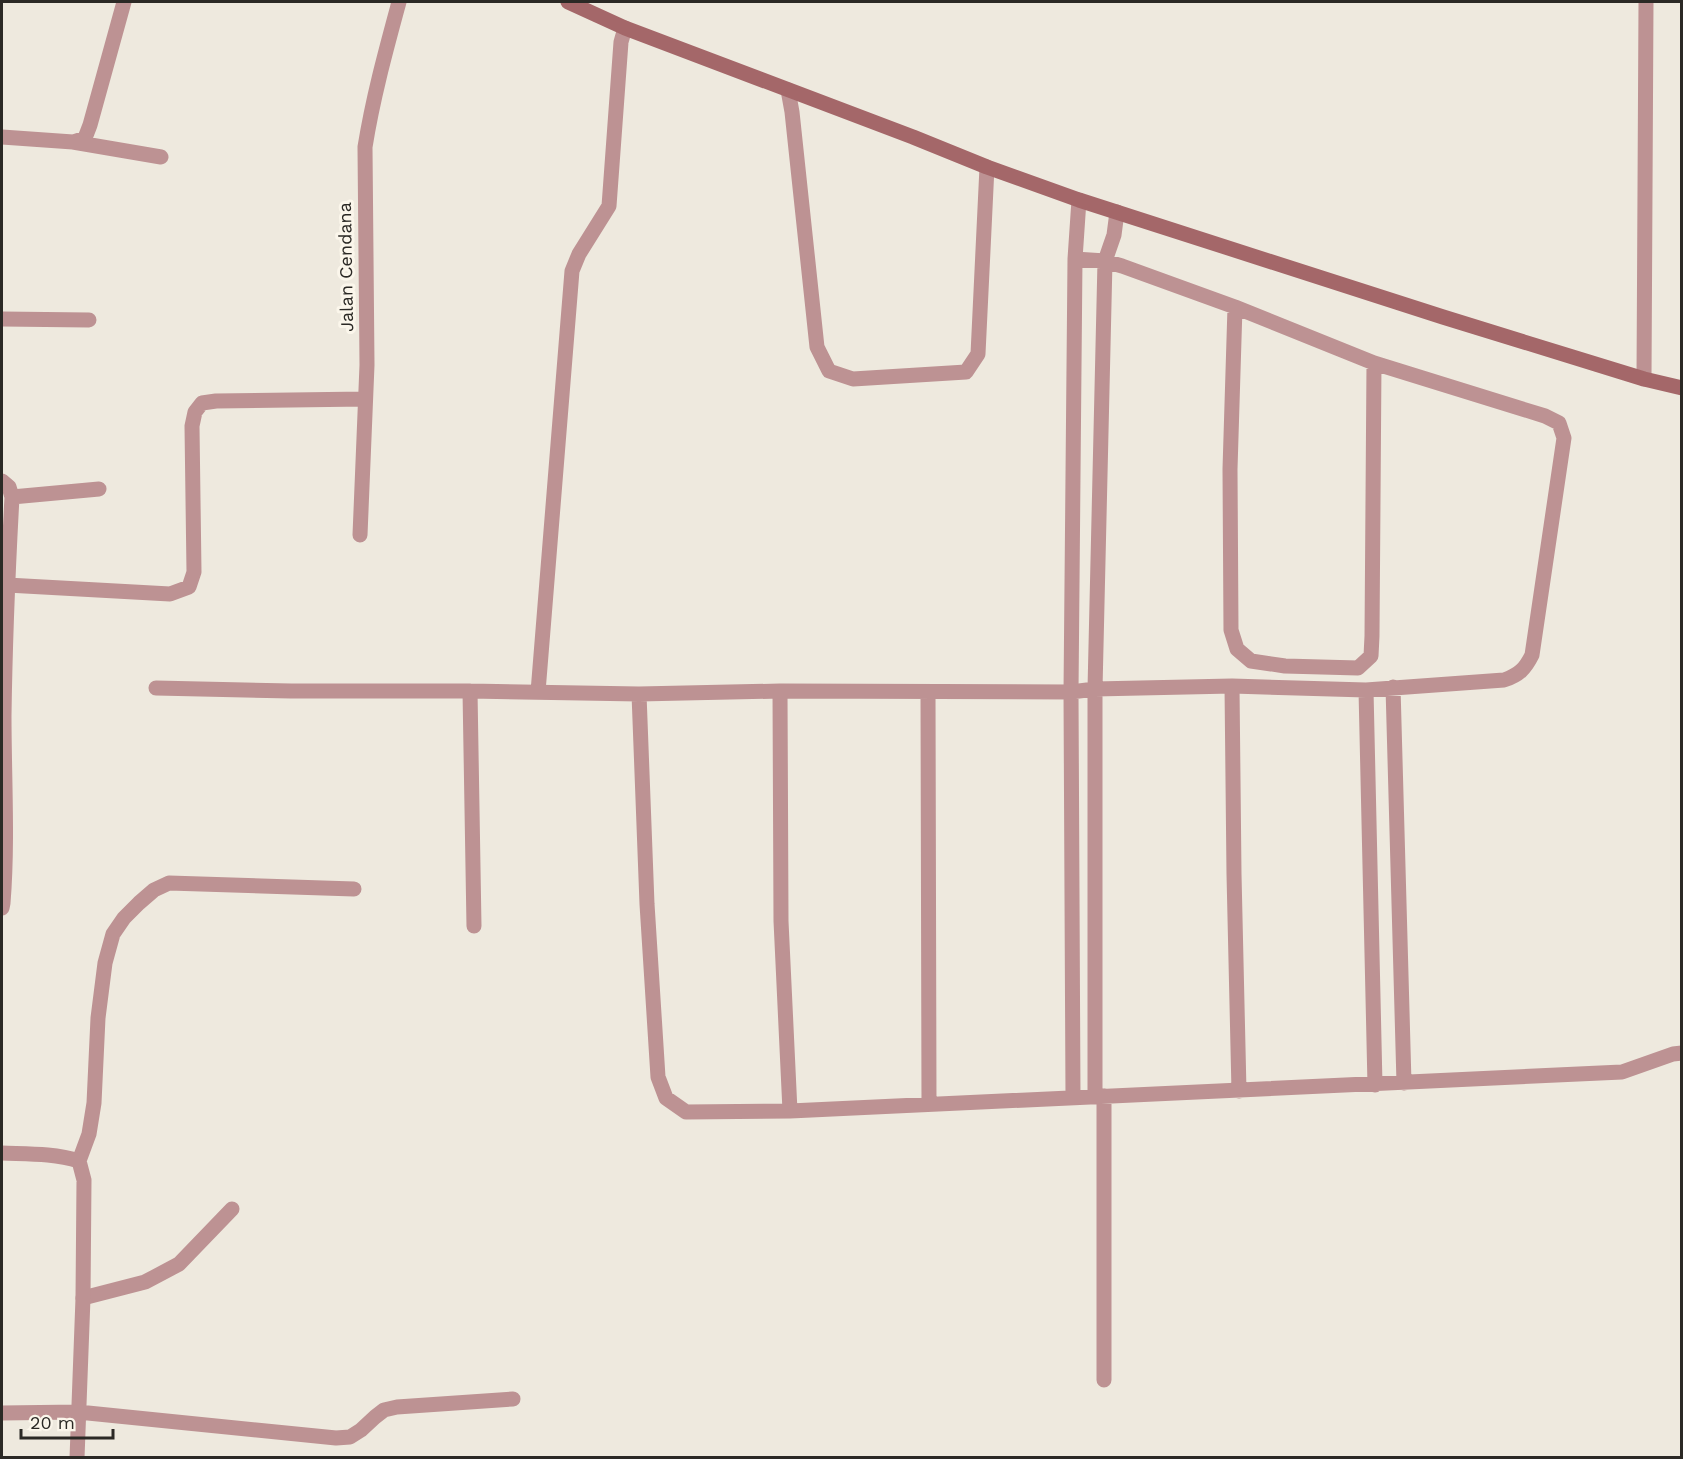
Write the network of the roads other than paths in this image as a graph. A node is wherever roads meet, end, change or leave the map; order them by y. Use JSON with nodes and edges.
{"nodes":[{"id":1,"x":124,"y":2,"type":"edge"},
{"id":2,"x":399,"y":2,"type":"edge"},
{"id":3,"x":568,"y":2,"type":"edge"},
{"id":4,"x":1646,"y":2,"type":"edge"},
{"id":5,"x":625,"y":28,"type":"junction"},
{"id":6,"x":788,"y":90,"type":"junction"},
{"id":7,"x":2,"y":137,"type":"edge"},
{"id":8,"x":73,"y":142,"type":"junction"},
{"id":9,"x":161,"y":157,"type":"dead end"},
{"id":10,"x":987,"y":167,"type":"junction"},
{"id":11,"x":1079,"y":200,"type":"junction"},
{"id":12,"x":1117,"y":212,"type":"junction"},
{"id":13,"x":1075,"y":259,"type":"junction"},
{"id":14,"x":1105,"y":261,"type":"junction"},
{"id":15,"x":1235,"y":307,"type":"junction"},
{"id":16,"x":2,"y":320,"type":"edge"},
{"id":17,"x":89,"y":320,"type":"dead end"},
{"id":18,"x":1374,"y":363,"type":"junction"},
{"id":19,"x":1644,"y":379,"type":"junction"},
{"id":20,"x":1682,"y":388,"type":"edge"},
{"id":21,"x":365,"y":399,"type":"junction"},
{"id":22,"x":2,"y":481,"type":"edge"},
{"id":23,"x":99,"y":489,"type":"dead end"},
{"id":24,"x":12,"y":497,"type":"junction"},
{"id":25,"x":360,"y":535,"type":"dead end"},
{"id":26,"x":8,"y":585,"type":"junction"},
{"id":27,"x":1232,"y":686,"type":"junction"},
{"id":28,"x":1393,"y":687,"type":"junction"},
{"id":29,"x":156,"y":688,"type":"dead end"},
{"id":30,"x":1095,"y":689,"type":"junction"},
{"id":31,"x":1366,"y":690,"type":"junction"},
{"id":32,"x":470,"y":691,"type":"junction"},
{"id":33,"x":780,"y":691,"type":"junction"},
{"id":34,"x":538,"y":692,"type":"junction"},
{"id":35,"x":928,"y":692,"type":"junction"},
{"id":36,"x":1071,"y":692,"type":"junction"},
{"id":37,"x":639,"y":694,"type":"junction"},
{"id":38,"x":354,"y":889,"type":"dead end"},
{"id":39,"x":2,"y":908,"type":"edge"},
{"id":40,"x":474,"y":926,"type":"dead end"},
{"id":41,"x":1682,"y":1053,"type":"edge"},
{"id":42,"x":1404,"y":1083,"type":"junction"},
{"id":43,"x":1375,"y":1085,"type":"junction"},
{"id":44,"x":1239,"y":1091,"type":"junction"},
{"id":45,"x":1100,"y":1097,"type":"junction"},
{"id":46,"x":1072,"y":1098,"type":"junction"},
{"id":47,"x":929,"y":1104,"type":"junction"},
{"id":48,"x":790,"y":1111,"type":"junction"},
{"id":49,"x":2,"y":1154,"type":"edge"},
{"id":50,"x":79,"y":1161,"type":"junction"},
{"id":51,"x":232,"y":1209,"type":"dead end"},
{"id":52,"x":83,"y":1298,"type":"junction"},
{"id":53,"x":1104,"y":1380,"type":"dead end"},
{"id":54,"x":513,"y":1400,"type":"dead end"},
{"id":55,"x":78,"y":1412,"type":"junction"},
{"id":56,"x":2,"y":1413,"type":"edge"},
{"id":57,"x":77,"y":1458,"type":"edge"}],
"edges":[{"from":1,"to":8,"type":"street"},
{"from":2,"to":21,"type":"street","name":"Jalan Cendana"},
{"from":3,"to":5,"type":"street"},
{"from":4,"to":19,"type":"street"},
{"from":5,"to":6,"type":"street"},
{"from":5,"to":34,"type":"street"},
{"from":6,"to":10,"type":"street"},
{"from":6,"to":10,"type":"street"},
{"from":7,"to":8,"type":"street"},
{"from":8,"to":9,"type":"street"},
{"from":10,"to":11,"type":"street"},
{"from":11,"to":12,"type":"street"},
{"from":11,"to":13,"type":"street"},
{"from":12,"to":14,"type":"street"},
{"from":12,"to":19,"type":"street"},
{"from":13,"to":14,"type":"street"},
{"from":13,"to":36,"type":"street"},
{"from":14,"to":15,"type":"street"},
{"from":14,"to":30,"type":"street"},
{"from":15,"to":18,"type":"street"},
{"from":15,"to":18,"type":"street"},
{"from":16,"to":17,"type":"street"},
{"from":18,"to":28,"type":"street"},
{"from":19,"to":20,"type":"street"},
{"from":21,"to":25,"type":"street","name":"Jalan Cendana"},
{"from":21,"to":26,"type":"street"},
{"from":22,"to":24,"type":"street"},
{"from":23,"to":24,"type":"street"},
{"from":24,"to":26,"type":"street"},
{"from":26,"to":39,"type":"street"},
{"from":27,"to":30,"type":"street"},
{"from":27,"to":31,"type":"street"},
{"from":27,"to":44,"type":"street"},
{"from":28,"to":31,"type":"street"},
{"from":28,"to":42,"type":"street"},
{"from":29,"to":32,"type":"street"},
{"from":30,"to":36,"type":"street"},
{"from":30,"to":45,"type":"street"},
{"from":31,"to":43,"type":"street"},
{"from":32,"to":34,"type":"street"},
{"from":32,"to":40,"type":"street"},
{"from":33,"to":35,"type":"street"},
{"from":33,"to":37,"type":"street"},
{"from":33,"to":48,"type":"street"},
{"from":34,"to":37,"type":"street"},
{"from":35,"to":36,"type":"street"},
{"from":35,"to":47,"type":"street"},
{"from":36,"to":46,"type":"street"},
{"from":37,"to":48,"type":"street"},
{"from":38,"to":50,"type":"street"},
{"from":41,"to":42,"type":"street"},
{"from":42,"to":43,"type":"street"},
{"from":43,"to":44,"type":"street"},
{"from":44,"to":45,"type":"street"},
{"from":45,"to":46,"type":"street"},
{"from":45,"to":53,"type":"street"},
{"from":46,"to":47,"type":"street"},
{"from":47,"to":48,"type":"street"},
{"from":49,"to":50,"type":"street"},
{"from":50,"to":52,"type":"street"},
{"from":51,"to":52,"type":"street"},
{"from":52,"to":55,"type":"street"},
{"from":54,"to":55,"type":"street"},
{"from":55,"to":56,"type":"street"},
{"from":55,"to":57,"type":"street"}]}
